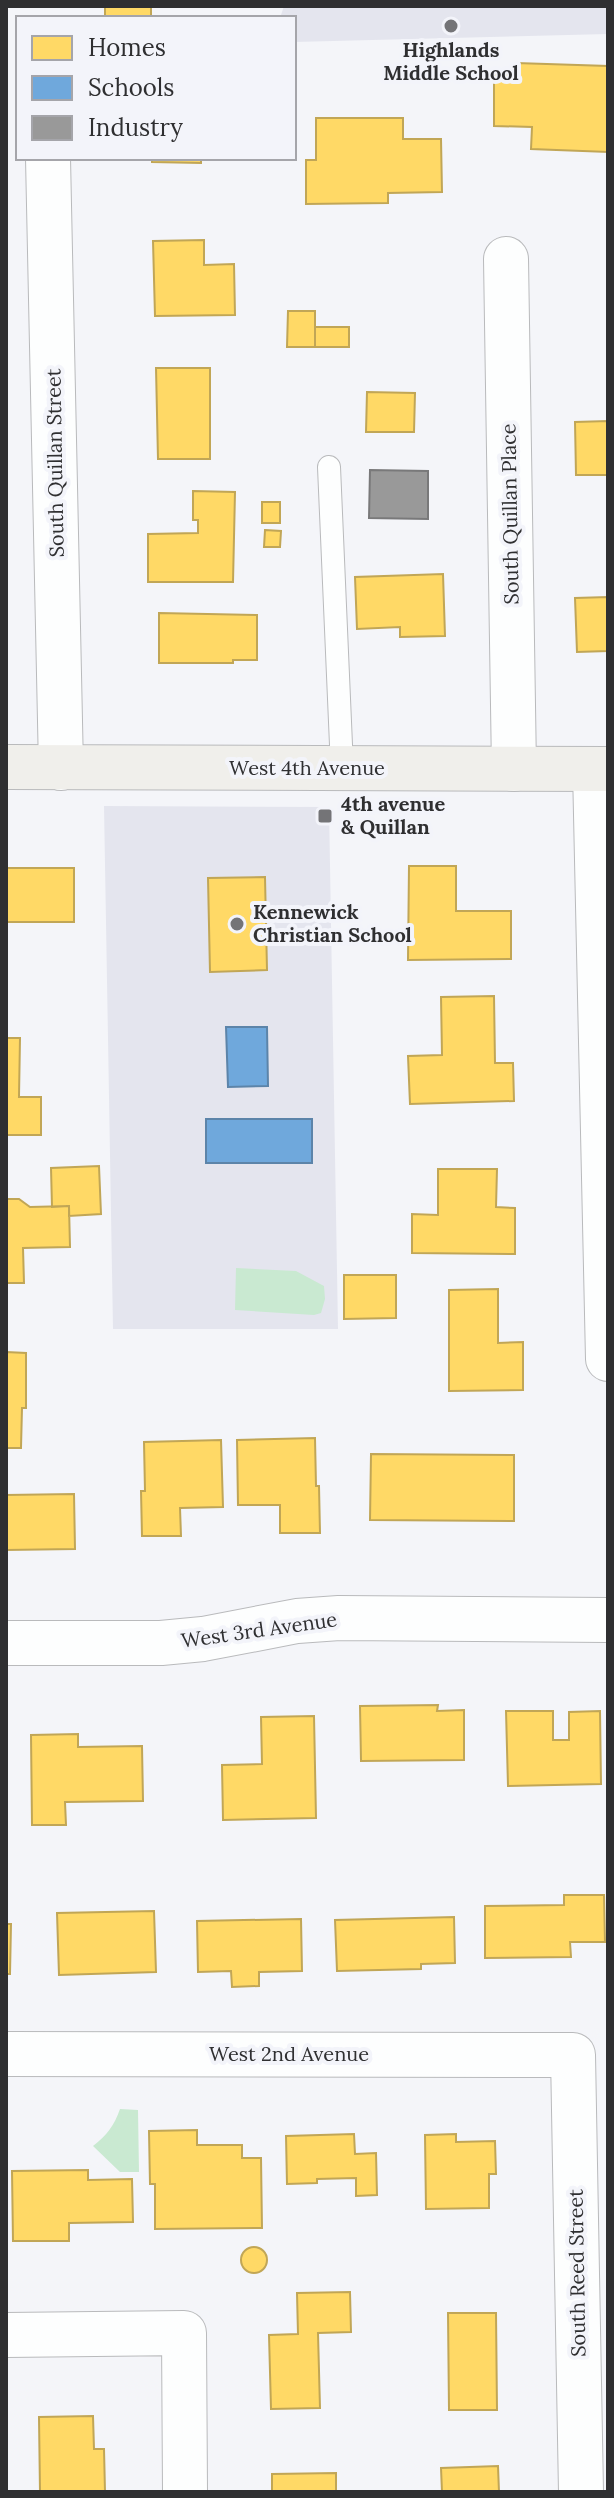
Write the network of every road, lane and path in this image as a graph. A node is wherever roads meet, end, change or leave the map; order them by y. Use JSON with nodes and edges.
{"nodes":[{"id":1,"x":48,"y":160,"type":"edge"},
{"id":2,"x":506,"y":259,"type":"dead end"},
{"id":3,"x":329,"y":467,"type":"dead end"},
{"id":4,"x":6,"y":767,"type":"edge"},
{"id":5,"x":61,"y":768,"type":"junction"},
{"id":6,"x":342,"y":768,"type":"junction"},
{"id":7,"x":514,"y":769,"type":"junction"},
{"id":8,"x":602,"y":769,"type":"edge"},
{"id":9,"x":608,"y":1359,"type":"edge"},
{"id":10,"x":608,"y":1620,"type":"edge"},
{"id":11,"x":6,"y":1643,"type":"edge"},
{"id":12,"x":6,"y":2054,"type":"edge"},
{"id":13,"x":573,"y":2055,"type":"joint"},
{"id":14,"x":6,"y":2335,"type":"edge"},
{"id":15,"x":185,"y":2492,"type":"edge"},
{"id":16,"x":581,"y":2492,"type":"edge"}],
"edges":[{"from":1,"to":5,"type":"street","name":"South Quillan Street"},
{"from":2,"to":7,"type":"street","name":"South Quillan Place"},
{"from":3,"to":6,"type":"lane"},
{"from":4,"to":5,"type":"street","name":"West 4th Avenue"},
{"from":5,"to":6,"type":"street","name":"West 4th Avenue"},
{"from":6,"to":7,"type":"street","name":"West 4th Avenue"},
{"from":7,"to":8,"type":"street","name":"West 4th Avenue"},
{"from":8,"to":9,"type":"street"},
{"from":10,"to":11,"type":"street","name":"West 3rd Avenue"},
{"from":12,"to":13,"type":"street","name":"West 2nd Avenue"},
{"from":13,"to":16,"type":"street","name":"South Reed Street"},
{"from":14,"to":15,"type":"street"}]}
